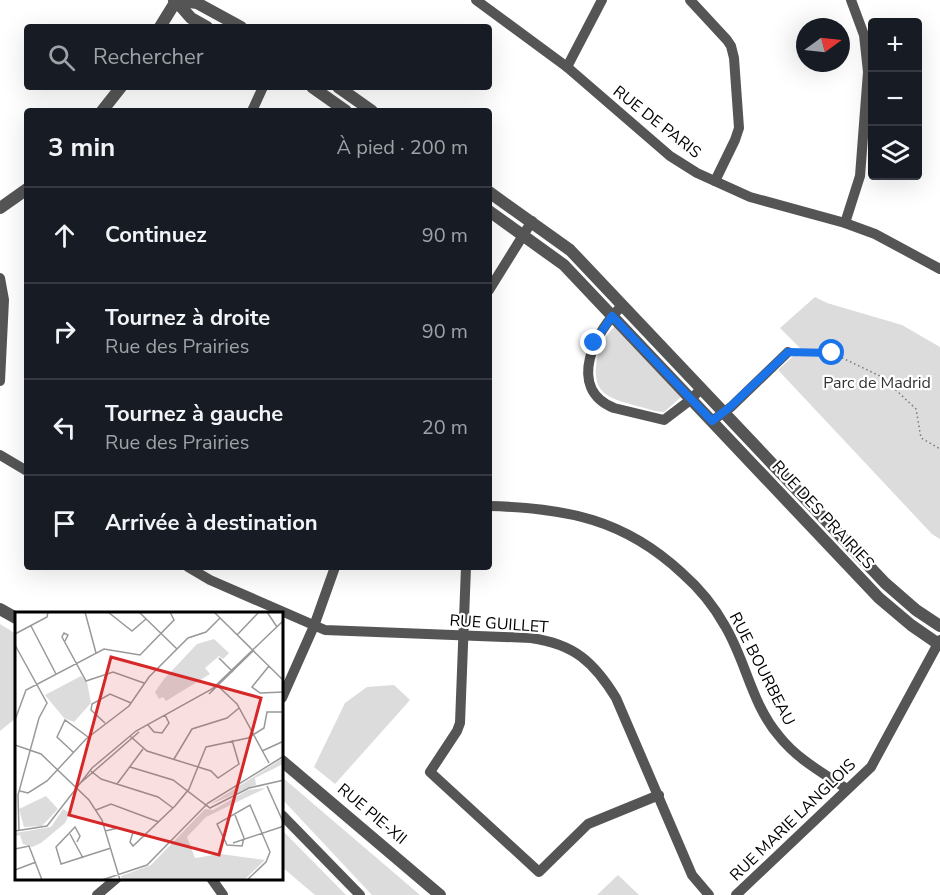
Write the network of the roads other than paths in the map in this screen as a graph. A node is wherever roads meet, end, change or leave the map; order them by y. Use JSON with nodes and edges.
{"nodes":[{"id":1,"x":175,"y":0,"type":"edge"},
{"id":2,"x":476,"y":0,"type":"edge"},
{"id":3,"x":602,"y":0,"type":"edge"},
{"id":4,"x":690,"y":0,"type":"edge"},
{"id":5,"x":851,"y":0,"type":"edge"},
{"id":6,"x":162,"y":24,"type":"edge"},
{"id":7,"x":202,"y":24,"type":"edge"},
{"id":8,"x":236,"y":24,"type":"edge"},
{"id":9,"x":567,"y":67,"type":"junction"},
{"id":10,"x":119,"y":90,"type":"edge"},
{"id":11,"x":262,"y":90,"type":"edge"},
{"id":12,"x":316,"y":90,"type":"edge"},
{"id":13,"x":342,"y":90,"type":"edge"},
{"id":14,"x":104,"y":108,"type":"edge"},
{"id":15,"x":253,"y":108,"type":"edge"},
{"id":16,"x":342,"y":108,"type":"edge"},
{"id":17,"x":368,"y":108,"type":"edge"},
{"id":18,"x":715,"y":182,"type":"junction"},
{"id":19,"x":24,"y":191,"type":"edge"},
{"id":20,"x":492,"y":194,"type":"edge"},
{"id":21,"x":0,"y":207,"type":"edge"},
{"id":22,"x":492,"y":213,"type":"edge"},
{"id":23,"x":532,"y":221,"type":"junction"},
{"id":24,"x":845,"y":223,"type":"junction"},
{"id":25,"x":523,"y":235,"type":"junction"},
{"id":26,"x":940,"y":269,"type":"edge"},
{"id":27,"x":0,"y":278,"type":"edge"},
{"id":28,"x":492,"y":285,"type":"edge"},
{"id":29,"x":622,"y":306,"type":"junction"},
{"id":30,"x":612,"y":316,"type":"junction"},
{"id":31,"x":788,"y":352,"type":"road end"},
{"id":32,"x":0,"y":381,"type":"edge"},
{"id":33,"x":701,"y":389,"type":"junction"},
{"id":34,"x":690,"y":399,"type":"junction"},
{"id":35,"x":723,"y":412,"type":"junction"},
{"id":36,"x":712,"y":421,"type":"junction"},
{"id":37,"x":0,"y":455,"type":"edge"},
{"id":38,"x":24,"y":469,"type":"edge"},
{"id":39,"x":492,"y":506,"type":"edge"},
{"id":40,"x":197,"y":570,"type":"edge"},
{"id":41,"x":334,"y":570,"type":"edge"},
{"id":42,"x":466,"y":570,"type":"edge"},
{"id":43,"x":0,"y":609,"type":"edge"},
{"id":44,"x":15,"y":617,"type":"edge"},
{"id":45,"x":314,"y":626,"type":"junction"},
{"id":46,"x":940,"y":626,"type":"edge"},
{"id":47,"x":464,"y":636,"type":"junction"},
{"id":48,"x":939,"y":643,"type":"edge"},
{"id":49,"x":284,"y":694,"type":"edge"},
{"id":50,"x":284,"y":763,"type":"edge"},
{"id":51,"x":847,"y":789,"type":"junction"},
{"id":52,"x":658,"y":795,"type":"junction"},
{"id":53,"x":284,"y":817,"type":"edge"},
{"id":54,"x":116,"y":880,"type":"edge"},
{"id":55,"x":212,"y":880,"type":"edge"},
{"id":56,"x":97,"y":895,"type":"edge"},
{"id":57,"x":224,"y":895,"type":"edge"},
{"id":58,"x":360,"y":895,"type":"edge"},
{"id":59,"x":440,"y":895,"type":"edge"},
{"id":60,"x":709,"y":895,"type":"edge"},
{"id":61,"x":736,"y":895,"type":"edge"}],
"edges":[{"from":1,"to":6,"type":"street"},
{"from":1,"to":7,"type":"street"},
{"from":1,"to":8,"type":"street"},
{"from":2,"to":9,"type":"street","name":"RUE DE PARIS"},
{"from":3,"to":9,"type":"street"},
{"from":4,"to":18,"type":"street"},
{"from":5,"to":24,"type":"street"},
{"from":9,"to":18,"type":"street","name":"RUE DE PARIS"},
{"from":10,"to":14,"type":"street"},
{"from":11,"to":15,"type":"street"},
{"from":12,"to":16,"type":"street"},
{"from":13,"to":17,"type":"street"},
{"from":18,"to":24,"type":"street","name":"RUE DE PARIS"},
{"from":19,"to":21,"type":"street"},
{"from":20,"to":23,"type":"street","name":"RUE DES PRAIRIES"},
{"from":22,"to":25,"type":"street","name":"RUE DES PRAIRIES"},
{"from":23,"to":25,"type":"street"},
{"from":23,"to":29,"type":"street","name":"RUE DES PRAIRIES"},
{"from":24,"to":26,"type":"street","name":"RUE DE PARIS"},
{"from":25,"to":28,"type":"street"},
{"from":25,"to":30,"type":"street","name":"RUE DES PRAIRIES"},
{"from":27,"to":32,"type":"street"},
{"from":29,"to":30,"type":"street"},
{"from":29,"to":33,"type":"street","name":"RUE DES PRAIRIES"},
{"from":30,"to":34,"type":"street","name":"RUE DES PRAIRIES"},
{"from":30,"to":34,"type":"street"},
{"from":31,"to":35,"type":"street"},
{"from":33,"to":34,"type":"street"},
{"from":33,"to":35,"type":"street","name":"RUE DES PRAIRIES"},
{"from":34,"to":36,"type":"street","name":"RUE DES PRAIRIES"},
{"from":35,"to":36,"type":"street"},
{"from":35,"to":46,"type":"street","name":"RUE DES PRAIRIES"},
{"from":36,"to":48,"type":"street","name":"RUE DES PRAIRIES"},
{"from":37,"to":38,"type":"street"},
{"from":39,"to":51,"type":"street","name":"RUE BOURBEAU"},
{"from":40,"to":45,"type":"street","name":"RUE GUILLET"},
{"from":41,"to":45,"type":"street"},
{"from":42,"to":47,"type":"street"},
{"from":43,"to":44,"type":"street"},
{"from":45,"to":47,"type":"street","name":"RUE GUILLET"},
{"from":45,"to":49,"type":"street"},
{"from":47,"to":52,"type":"street","name":"RUE GUILLET"},
{"from":47,"to":52,"type":"street"},
{"from":48,"to":51,"type":"street","name":"RUE MARIE LANGLOIS"},
{"from":50,"to":59,"type":"street","name":"RUE PIE-XII"},
{"from":51,"to":61,"type":"street","name":"RUE MARIE LANGLOIS"},
{"from":52,"to":60,"type":"street","name":"RUE GUILLET"},
{"from":53,"to":58,"type":"street"},
{"from":54,"to":56,"type":"street"},
{"from":55,"to":57,"type":"street"}]}
